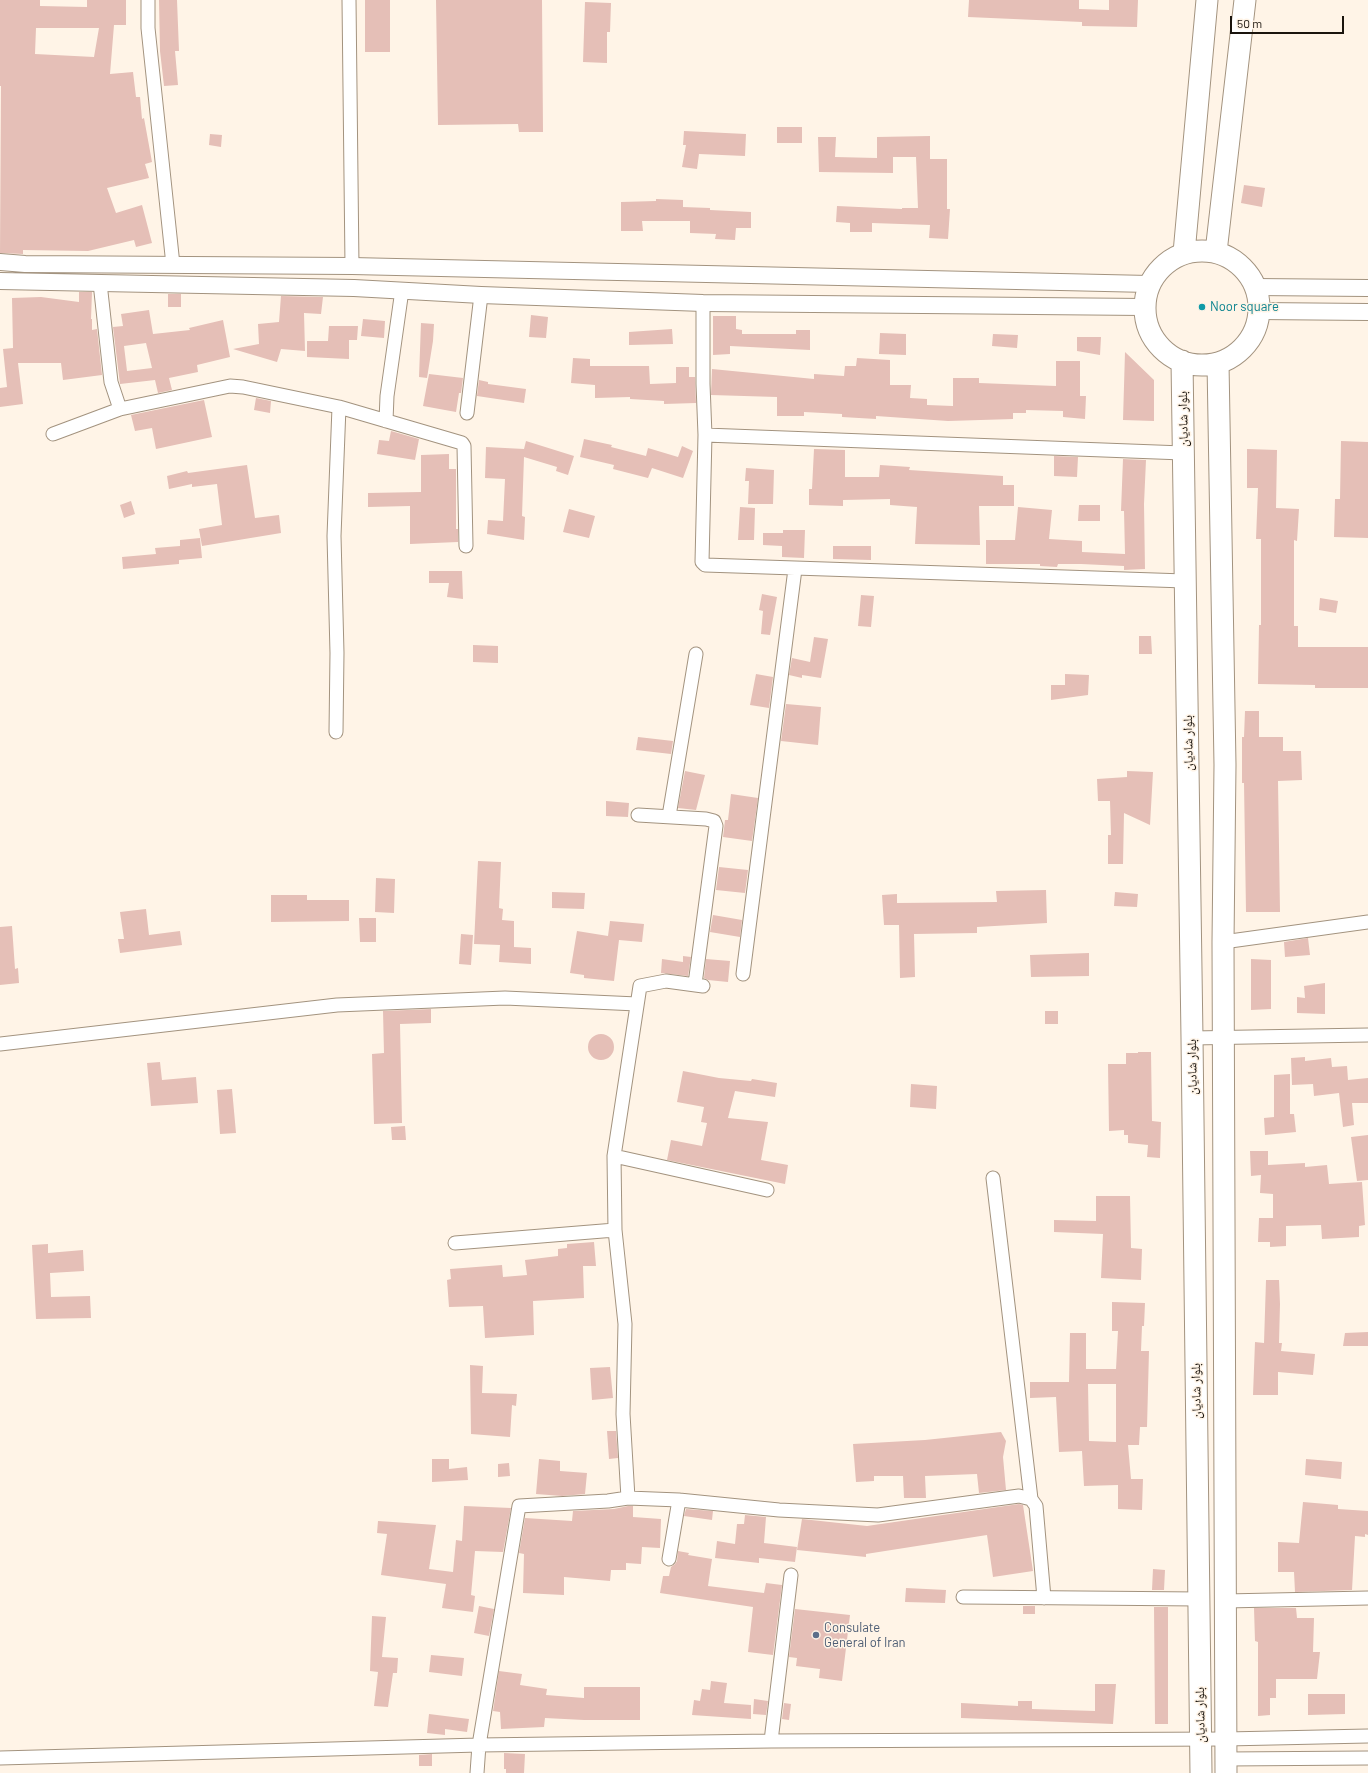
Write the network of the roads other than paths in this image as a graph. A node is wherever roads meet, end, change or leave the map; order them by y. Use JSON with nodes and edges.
{"nodes":[{"id":1,"x":148,"y":0,"type":"edge"},
{"id":2,"x":349,"y":0,"type":"edge"},
{"id":3,"x":1207,"y":0,"type":"edge"},
{"id":4,"x":1245,"y":0,"type":"edge"},
{"id":5,"x":1216,"y":252,"type":"junction"},
{"id":6,"x":1184,"y":253,"type":"junction"},
{"id":7,"x":0,"y":262,"type":"edge"},
{"id":8,"x":173,"y":265,"type":"junction"},
{"id":9,"x":352,"y":266,"type":"junction"},
{"id":10,"x":0,"y":281,"type":"edge"},
{"id":11,"x":100,"y":283,"type":"junction"},
{"id":12,"x":1149,"y":284,"type":"junction"},
{"id":13,"x":1255,"y":287,"type":"junction"},
{"id":14,"x":1368,"y":288,"type":"edge"},
{"id":15,"x":402,"y":290,"type":"junction"},
{"id":16,"x":481,"y":295,"type":"junction"},
{"id":17,"x":703,"y":303,"type":"junction"},
{"id":18,"x":1144,"y":307,"type":"junction"},
{"id":19,"x":1259,"y":312,"type":"junction"},
{"id":20,"x":1368,"y":312,"type":"edge"},
{"id":21,"x":1182,"y":361,"type":"junction"},
{"id":22,"x":1218,"y":362,"type":"junction"},
{"id":23,"x":339,"y":407,"type":"junction"},
{"id":24,"x":120,"y":409,"type":"junction"},
{"id":25,"x":467,"y":413,"type":"dead end"},
{"id":26,"x":386,"y":421,"type":"junction"},
{"id":27,"x":53,"y":434,"type":"dead end"},
{"id":28,"x":705,"y":435,"type":"junction"},
{"id":29,"x":1183,"y":453,"type":"junction"},
{"id":30,"x":466,"y":546,"type":"dead end"},
{"id":31,"x":795,"y":568,"type":"junction"},
{"id":32,"x":1185,"y":581,"type":"junction"},
{"id":33,"x":696,"y":654,"type":"dead end"},
{"id":34,"x":336,"y":732,"type":"dead end"},
{"id":35,"x":638,"y":815,"type":"dead end"},
{"id":36,"x":669,"y":816,"type":"junction"},
{"id":37,"x":1368,"y":922,"type":"edge"},
{"id":38,"x":1223,"y":942,"type":"junction"},
{"id":39,"x":743,"y":974,"type":"dead end"},
{"id":40,"x":637,"y":1004,"type":"junction"},
{"id":41,"x":1368,"y":1035,"type":"edge"},
{"id":42,"x":1224,"y":1037,"type":"junction"},
{"id":43,"x":1192,"y":1038,"type":"junction"},
{"id":44,"x":0,"y":1044,"type":"edge"},
{"id":45,"x":614,"y":1156,"type":"junction"},
{"id":46,"x":993,"y":1178,"type":"dead end"},
{"id":47,"x":767,"y":1190,"type":"dead end"},
{"id":48,"x":615,"y":1230,"type":"junction"},
{"id":49,"x":455,"y":1243,"type":"dead end"},
{"id":50,"x":628,"y":1498,"type":"junction"},
{"id":51,"x":1031,"y":1499,"type":"junction"},
{"id":52,"x":679,"y":1500,"type":"junction"},
{"id":53,"x":669,"y":1559,"type":"dead end"},
{"id":54,"x":791,"y":1575,"type":"dead end"},
{"id":55,"x":963,"y":1596,"type":"dead end"},
{"id":56,"x":1044,"y":1598,"type":"junction"},
{"id":57,"x":1368,"y":1598,"type":"edge"},
{"id":58,"x":1199,"y":1599,"type":"junction"},
{"id":59,"x":1225,"y":1601,"type":"junction"},
{"id":60,"x":1368,"y":1736,"type":"edge"},
{"id":61,"x":1200,"y":1739,"type":"junction"},
{"id":62,"x":771,"y":1741,"type":"junction"},
{"id":63,"x":479,"y":1745,"type":"junction"},
{"id":64,"x":1226,"y":1757,"type":"edge"},
{"id":65,"x":0,"y":1758,"type":"edge"},
{"id":66,"x":1368,"y":1758,"type":"edge"},
{"id":67,"x":477,"y":1773,"type":"edge"},
{"id":68,"x":1201,"y":1773,"type":"edge"}],
"edges":[{"from":1,"to":8,"type":"street"},
{"from":2,"to":9,"type":"street"},
{"from":3,"to":6,"type":"main road"},
{"from":4,"to":5,"type":"main road"},
{"from":5,"to":6,"type":"main road"},
{"from":5,"to":13,"type":"main road"},
{"from":6,"to":12,"type":"main road"},
{"from":7,"to":8,"type":"street"},
{"from":8,"to":9,"type":"street"},
{"from":9,"to":12,"type":"street"},
{"from":10,"to":11,"type":"street"},
{"from":11,"to":15,"type":"street"},
{"from":11,"to":24,"type":"street"},
{"from":12,"to":18,"type":"main road"},
{"from":13,"to":14,"type":"street"},
{"from":13,"to":19,"type":"main road"},
{"from":15,"to":16,"type":"street"},
{"from":15,"to":26,"type":"street"},
{"from":16,"to":17,"type":"street"},
{"from":16,"to":25,"type":"street"},
{"from":17,"to":18,"type":"street"},
{"from":17,"to":28,"type":"street"},
{"from":18,"to":21,"type":"main road"},
{"from":19,"to":20,"type":"street"},
{"from":19,"to":22,"type":"main road"},
{"from":21,"to":22,"type":"main road"},
{"from":21,"to":29,"type":"main road","name":"بلوار شادیان"},
{"from":22,"to":38,"type":"main road","name":"بلوار شادیان"},
{"from":23,"to":24,"type":"street"},
{"from":23,"to":26,"type":"street"},
{"from":23,"to":34,"type":"street"},
{"from":24,"to":27,"type":"street"},
{"from":26,"to":30,"type":"street"},
{"from":28,"to":29,"type":"street"},
{"from":28,"to":31,"type":"street"},
{"from":29,"to":32,"type":"main road","name":"بلوار شادیان"},
{"from":31,"to":32,"type":"street"},
{"from":31,"to":39,"type":"street"},
{"from":32,"to":43,"type":"main road","name":"بلوار شادیان"},
{"from":33,"to":36,"type":"street"},
{"from":35,"to":36,"type":"street"},
{"from":36,"to":40,"type":"street"},
{"from":37,"to":38,"type":"street"},
{"from":38,"to":42,"type":"main road","name":"بلوار شادیان"},
{"from":40,"to":44,"type":"street"},
{"from":40,"to":45,"type":"street"},
{"from":41,"to":42,"type":"street"},
{"from":42,"to":43,"type":"street"},
{"from":42,"to":59,"type":"main road","name":"بلوار شادیان"},
{"from":43,"to":58,"type":"main road","name":"بلوار شادیان"},
{"from":45,"to":47,"type":"street"},
{"from":45,"to":48,"type":"street"},
{"from":46,"to":51,"type":"street"},
{"from":48,"to":49,"type":"street"},
{"from":48,"to":50,"type":"street"},
{"from":50,"to":52,"type":"street"},
{"from":50,"to":63,"type":"street"},
{"from":51,"to":52,"type":"street"},
{"from":51,"to":56,"type":"street"},
{"from":52,"to":53,"type":"street"},
{"from":54,"to":62,"type":"street"},
{"from":55,"to":56,"type":"street"},
{"from":56,"to":58,"type":"street"},
{"from":57,"to":59,"type":"street"},
{"from":58,"to":61,"type":"main road","name":"بلوار شادیان"},
{"from":59,"to":64,"type":"main road","name":"بلوار شادیان"},
{"from":60,"to":64,"type":"street"},
{"from":61,"to":62,"type":"street"},
{"from":61,"to":64,"type":"street"},
{"from":61,"to":68,"type":"main road","name":"بلوار شادیان"},
{"from":62,"to":63,"type":"street"},
{"from":63,"to":65,"type":"street"},
{"from":63,"to":67,"type":"street"},
{"from":64,"to":66,"type":"street"}]}
